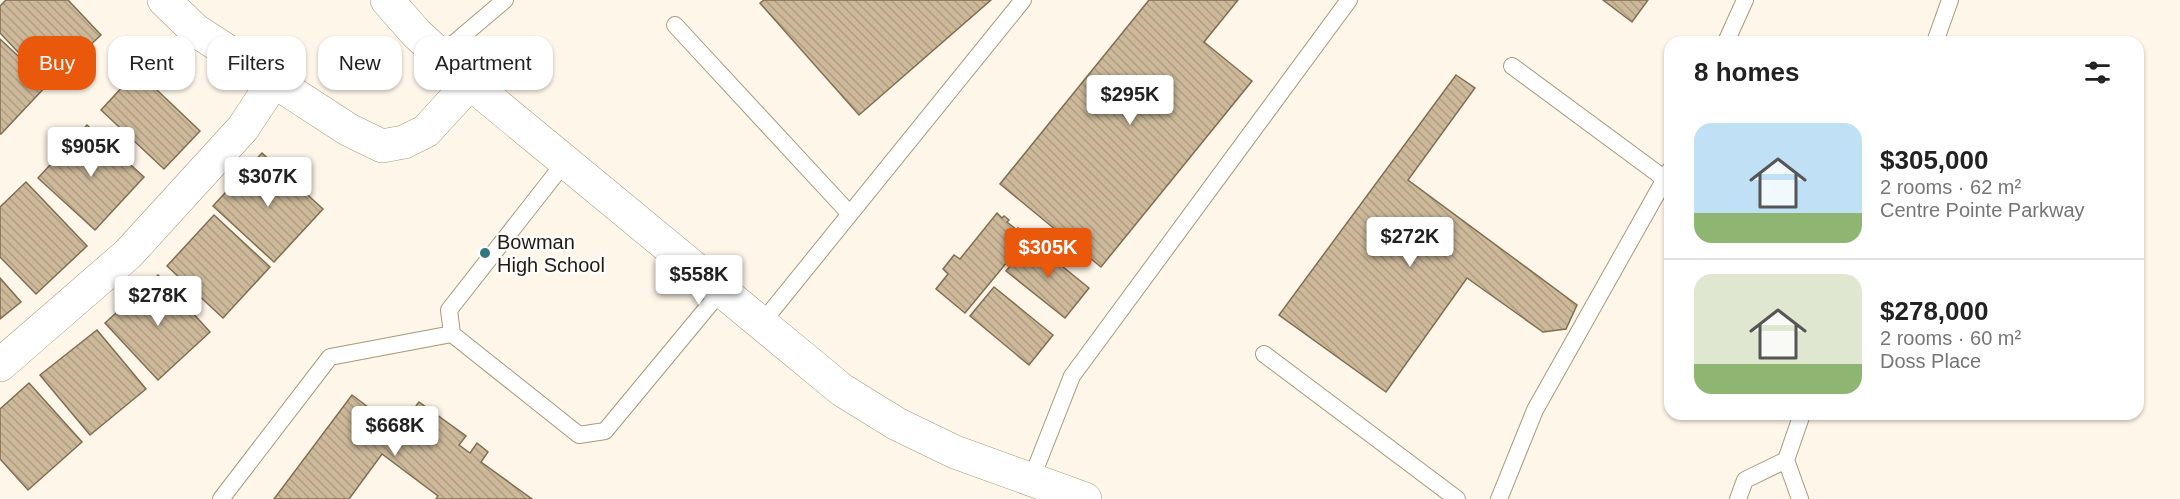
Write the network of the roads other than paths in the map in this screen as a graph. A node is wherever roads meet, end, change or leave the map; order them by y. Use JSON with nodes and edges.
{"nodes":[{"id":1,"x":164,"y":0,"type":"edge"},
{"id":2,"x":387,"y":0,"type":"edge"},
{"id":3,"x":505,"y":0,"type":"edge"},
{"id":4,"x":1023,"y":0,"type":"edge"},
{"id":5,"x":1349,"y":0,"type":"edge"},
{"id":6,"x":1745,"y":0,"type":"edge"},
{"id":7,"x":1950,"y":0,"type":"edge"},
{"id":8,"x":675,"y":25,"type":"dead end"},
{"id":9,"x":422,"y":36,"type":"edge"},
{"id":10,"x":462,"y":36,"type":"edge"},
{"id":11,"x":1729,"y":36,"type":"edge"},
{"id":12,"x":1937,"y":36,"type":"edge"},
{"id":13,"x":207,"y":38,"type":"edge"},
{"id":14,"x":1512,"y":66,"type":"dead end"},
{"id":15,"x":268,"y":90,"type":"edge"},
{"id":16,"x":288,"y":90,"type":"edge"},
{"id":17,"x":464,"y":90,"type":"edge"},
{"id":18,"x":478,"y":90,"type":"edge"},
{"id":19,"x":565,"y":162,"type":"junction"},
{"id":20,"x":1664,"y":173,"type":"edge"},
{"id":21,"x":1664,"y":180,"type":"edge"},
{"id":22,"x":849,"y":213,"type":"junction"},
{"id":23,"x":721,"y":291,"type":"junction"},
{"id":24,"x":761,"y":324,"type":"junction"},
{"id":25,"x":452,"y":334,"type":"junction"},
{"id":26,"x":1264,"y":354,"type":"dead end"},
{"id":27,"x":0,"y":365,"type":"edge"},
{"id":28,"x":1800,"y":420,"type":"edge"},
{"id":29,"x":1786,"y":460,"type":"junction"},
{"id":30,"x":1031,"y":480,"type":"junction"},
{"id":31,"x":220,"y":499,"type":"edge"},
{"id":32,"x":1085,"y":499,"type":"edge"},
{"id":33,"x":1457,"y":499,"type":"edge"},
{"id":34,"x":1499,"y":499,"type":"edge"},
{"id":35,"x":1738,"y":499,"type":"edge"},
{"id":36,"x":1800,"y":499,"type":"edge"}],
"edges":[{"from":1,"to":13,"type":"street"},
{"from":2,"to":9,"type":"street"},
{"from":3,"to":10,"type":"lane"},
{"from":4,"to":22,"type":"lane"},
{"from":5,"to":30,"type":"lane"},
{"from":6,"to":11,"type":"lane"},
{"from":7,"to":12,"type":"lane"},
{"from":8,"to":22,"type":"lane"},
{"from":14,"to":20,"type":"lane"},
{"from":15,"to":27,"type":"street"},
{"from":16,"to":17,"type":"street"},
{"from":18,"to":19,"type":"street"},
{"from":19,"to":23,"type":"street"},
{"from":19,"to":25,"type":"lane"},
{"from":21,"to":34,"type":"lane"},
{"from":22,"to":24,"type":"lane"},
{"from":23,"to":24,"type":"street"},
{"from":23,"to":25,"type":"lane"},
{"from":24,"to":30,"type":"street"},
{"from":25,"to":31,"type":"lane"},
{"from":26,"to":33,"type":"lane"},
{"from":28,"to":29,"type":"lane"},
{"from":29,"to":35,"type":"lane"},
{"from":29,"to":36,"type":"lane"},
{"from":30,"to":32,"type":"street"}]}
